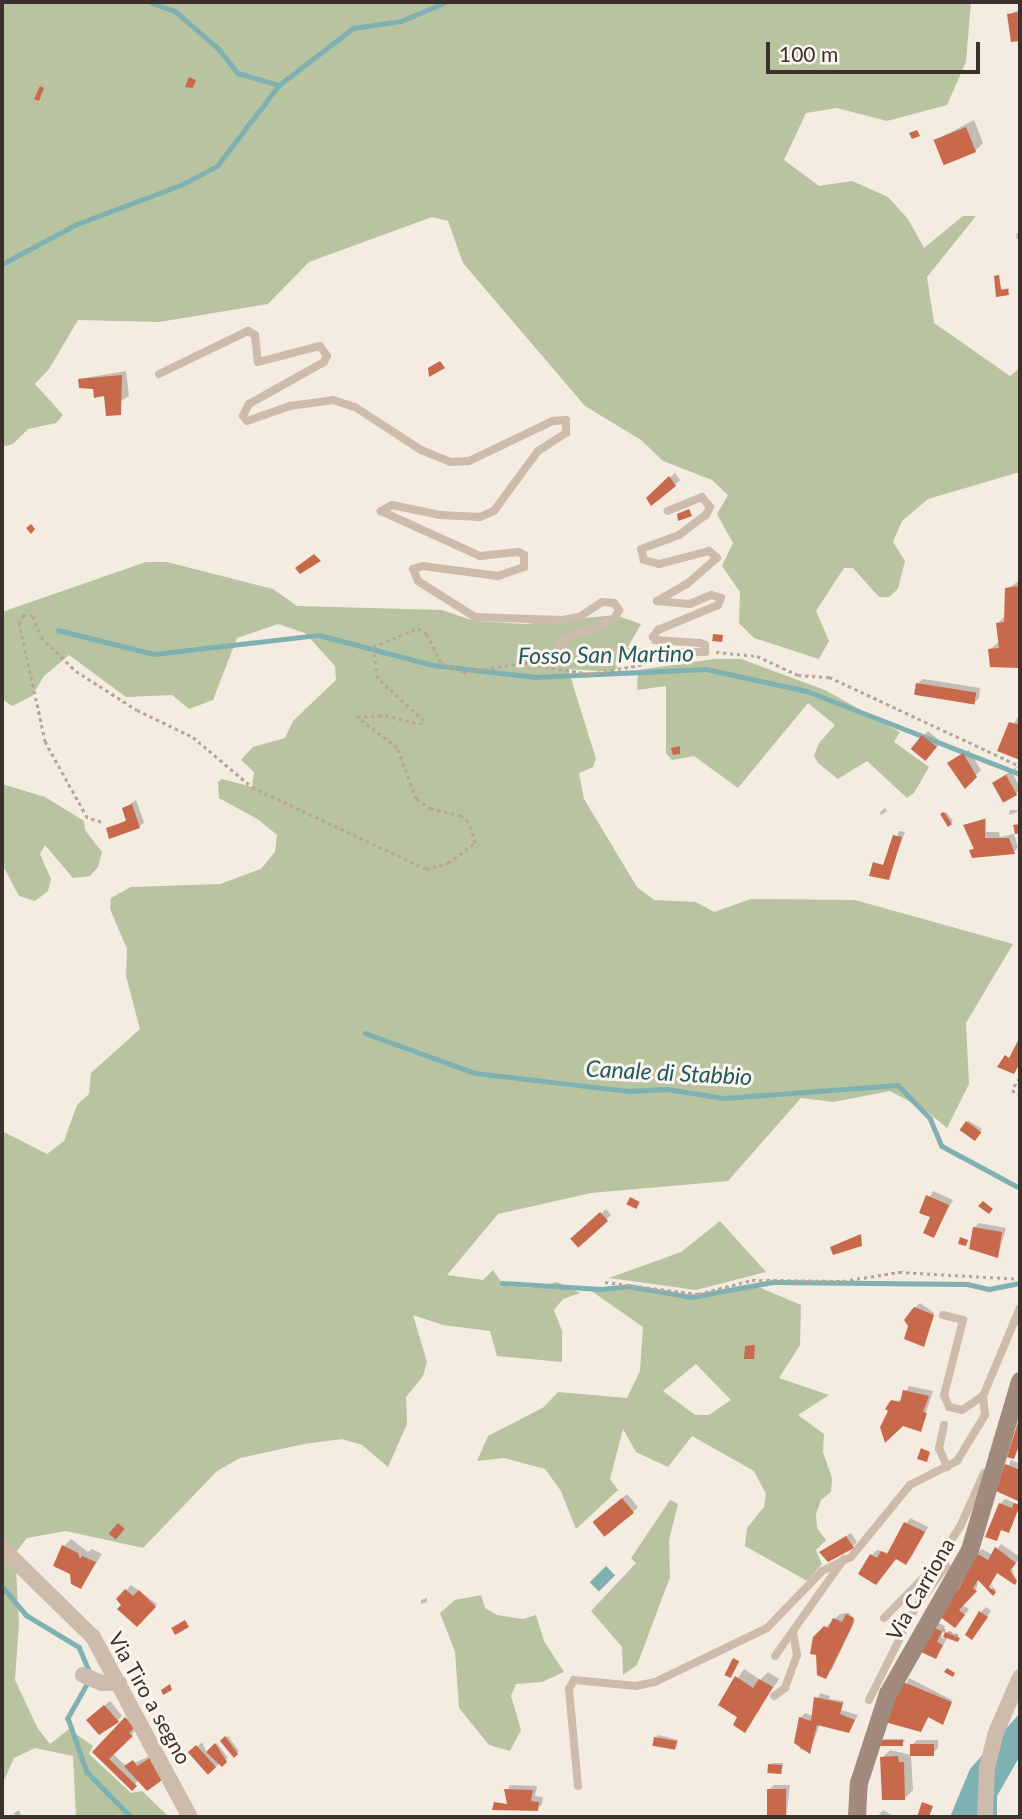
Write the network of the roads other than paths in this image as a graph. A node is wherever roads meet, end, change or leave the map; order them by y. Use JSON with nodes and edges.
{"nodes":[{"id":1,"x":159,"y":374,"type":"dead end"},
{"id":2,"x":668,"y":511,"type":"dead end"},
{"id":3,"x":1020,"y":1308,"type":"edge"},
{"id":4,"x":943,"y":1315,"type":"dead end"},
{"id":5,"x":1020,"y":1381,"type":"edge"},
{"id":6,"x":983,"y":1396,"type":"junction"},
{"id":7,"x":1010,"y":1416,"type":"junction"},
{"id":8,"x":944,"y":1425,"type":"dead end"},
{"id":9,"x":947,"y":1467,"type":"junction"},
{"id":10,"x":2,"y":1548,"type":"edge"},
{"id":11,"x":940,"y":1557,"type":"junction"},
{"id":12,"x":844,"y":1559,"type":"junction"},
{"id":13,"x":884,"y":1618,"type":"dead end"},
{"id":14,"x":793,"y":1633,"type":"junction"},
{"id":15,"x":775,"y":1656,"type":"dead end"},
{"id":16,"x":83,"y":1675,"type":"dead end"},
{"id":17,"x":1020,"y":1677,"type":"edge"},
{"id":18,"x":119,"y":1683,"type":"junction"},
{"id":19,"x":774,"y":1696,"type":"dead end"},
{"id":20,"x":869,"y":1700,"type":"dead end"},
{"id":21,"x":578,"y":1786,"type":"dead end"},
{"id":22,"x":190,"y":1817,"type":"edge"},
{"id":23,"x":857,"y":1817,"type":"edge"},
{"id":24,"x":985,"y":1817,"type":"edge"}],
"edges":[{"from":1,"to":2,"type":"lane"},
{"from":3,"to":6,"type":"lane"},
{"from":4,"to":6,"type":"lane"},
{"from":5,"to":7,"type":"main road","name":"Via Carriona"},
{"from":6,"to":9,"type":"lane"},
{"from":7,"to":11,"type":"lane"},
{"from":7,"to":23,"type":"main road","name":"Via Carriona"},
{"from":8,"to":9,"type":"lane"},
{"from":9,"to":12,"type":"lane"},
{"from":10,"to":18,"type":"street","name":"Via Tiro a segno"},
{"from":11,"to":13,"type":"lane"},
{"from":11,"to":20,"type":"lane"},
{"from":12,"to":14,"type":"lane"},
{"from":12,"to":21,"type":"lane"},
{"from":14,"to":15,"type":"lane"},
{"from":14,"to":19,"type":"lane"},
{"from":16,"to":18,"type":"street"},
{"from":17,"to":24,"type":"street"},
{"from":18,"to":22,"type":"street","name":"Via Tiro a segno"}]}
